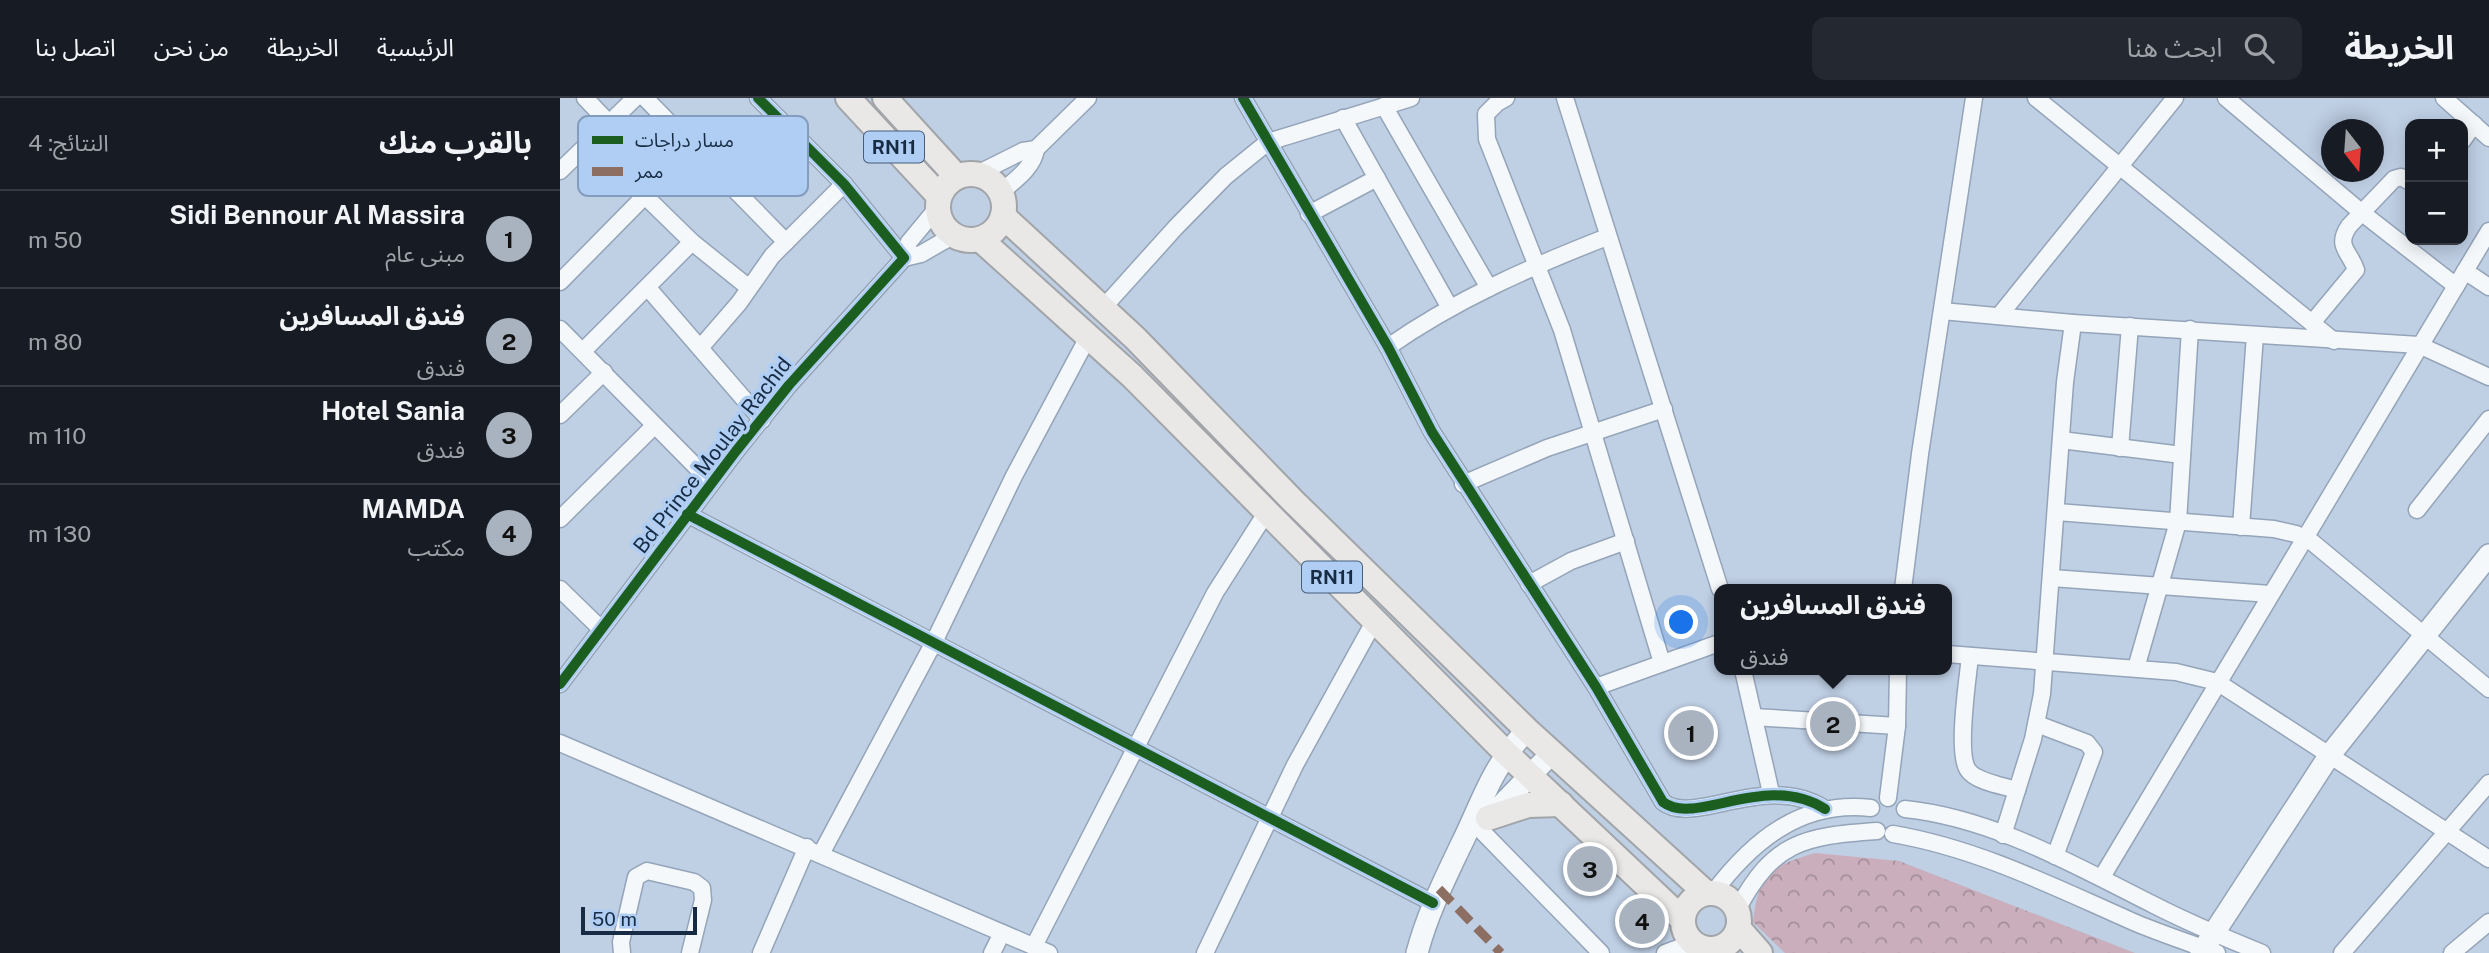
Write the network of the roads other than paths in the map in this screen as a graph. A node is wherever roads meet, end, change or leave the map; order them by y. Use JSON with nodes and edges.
{"nodes":[{"id":1,"x":585,"y":98,"type":"edge"},
{"id":2,"x":635,"y":98,"type":"edge"},
{"id":3,"x":645,"y":98,"type":"edge"},
{"id":4,"x":758,"y":98,"type":"edge"},
{"id":5,"x":848,"y":98,"type":"edge"},
{"id":6,"x":885,"y":98,"type":"edge"},
{"id":7,"x":1088,"y":98,"type":"edge"},
{"id":8,"x":1243,"y":98,"type":"edge"},
{"id":9,"x":1411,"y":98,"type":"edge"},
{"id":10,"x":1506,"y":98,"type":"edge"},
{"id":11,"x":1565,"y":98,"type":"edge"},
{"id":12,"x":1974,"y":98,"type":"edge"},
{"id":13,"x":2175,"y":98,"type":"edge"},
{"id":14,"x":2226,"y":98,"type":"edge"},
{"id":15,"x":2444,"y":98,"type":"edge"},
{"id":16,"x":2043,"y":100,"type":"edge"},
{"id":17,"x":1384,"y":106,"type":"junction"},
{"id":18,"x":602,"y":116,"type":"edge"},
{"id":19,"x":616,"y":116,"type":"edge"},
{"id":20,"x":663,"y":116,"type":"edge"},
{"id":21,"x":776,"y":116,"type":"edge"},
{"id":22,"x":1342,"y":118,"type":"junction"},
{"id":23,"x":2474,"y":124,"type":"junction"},
{"id":24,"x":2468,"y":133,"type":"edge"},
{"id":25,"x":2489,"y":138,"type":"edge"},
{"id":26,"x":1268,"y":142,"type":"junction"},
{"id":27,"x":808,"y":148,"type":"edge"},
{"id":28,"x":1036,"y":149,"type":"junction"},
{"id":29,"x":578,"y":154,"type":"edge"},
{"id":30,"x":2119,"y":166,"type":"junction"},
{"id":31,"x":560,"y":172,"type":"edge"},
{"id":32,"x":967,"y":176,"type":"junction"},
{"id":33,"x":1377,"y":178,"type":"junction"},
{"id":34,"x":2405,"y":179,"type":"edge"},
{"id":35,"x":844,"y":184,"type":"junction"},
{"id":36,"x":645,"y":196,"type":"joint"},
{"id":37,"x":741,"y":196,"type":"edge"},
{"id":38,"x":939,"y":202,"type":"junction"},
{"id":39,"x":1002,"y":204,"type":"junction"},
{"id":40,"x":2361,"y":212,"type":"junction"},
{"id":41,"x":1309,"y":215,"type":"junction"},
{"id":42,"x":2489,"y":231,"type":"edge"},
{"id":43,"x":954,"y":235,"type":"junction"},
{"id":44,"x":1606,"y":237,"type":"junction"},
{"id":45,"x":981,"y":239,"type":"junction"},
{"id":46,"x":692,"y":242,"type":"junction"},
{"id":47,"x":786,"y":242,"type":"junction"},
{"id":48,"x":904,"y":258,"type":"junction"},
{"id":49,"x":1539,"y":266,"type":"junction"},
{"id":50,"x":2465,"y":271,"type":"junction"},
{"id":51,"x":560,"y":282,"type":"edge"},
{"id":52,"x":2456,"y":286,"type":"junction"},
{"id":53,"x":2489,"y":286,"type":"edge"},
{"id":54,"x":748,"y":287,"type":"junction"},
{"id":55,"x":648,"y":288,"type":"junction"},
{"id":56,"x":1489,"y":288,"type":"junction"},
{"id":57,"x":1103,"y":307,"type":"junction"},
{"id":58,"x":1450,"y":308,"type":"junction"},
{"id":59,"x":1942,"y":311,"type":"junction"},
{"id":60,"x":1999,"y":316,"type":"junction"},
{"id":61,"x":2073,"y":323,"type":"junction"},
{"id":62,"x":2312,"y":323,"type":"junction"},
{"id":63,"x":2130,"y":326,"type":"junction"},
{"id":64,"x":2190,"y":328,"type":"junction"},
{"id":65,"x":560,"y":329,"type":"edge"},
{"id":66,"x":2255,"y":335,"type":"junction"},
{"id":67,"x":1087,"y":339,"type":"junction"},
{"id":68,"x":2334,"y":341,"type":"junction"},
{"id":69,"x":2419,"y":345,"type":"junction"},
{"id":70,"x":699,"y":348,"type":"junction"},
{"id":71,"x":1388,"y":348,"type":"junction"},
{"id":72,"x":583,"y":351,"type":"junction"},
{"id":73,"x":604,"y":372,"type":"junction"},
{"id":74,"x":2489,"y":377,"type":"edge"},
{"id":75,"x":1664,"y":409,"type":"junction"},
{"id":76,"x":560,"y":415,"type":"edge"},
{"id":77,"x":2489,"y":419,"type":"edge"},
{"id":78,"x":762,"y":420,"type":"junction"},
{"id":79,"x":654,"y":426,"type":"junction"},
{"id":80,"x":1594,"y":432,"type":"junction"},
{"id":81,"x":2061,"y":440,"type":"junction"},
{"id":82,"x":2120,"y":448,"type":"junction"},
{"id":83,"x":2182,"y":455,"type":"junction"},
{"id":84,"x":711,"y":482,"type":"junction"},
{"id":85,"x":1463,"y":484,"type":"junction"},
{"id":86,"x":2417,"y":510,"type":"dead end"},
{"id":87,"x":2057,"y":512,"type":"junction"},
{"id":88,"x":1266,"y":513,"type":"junction"},
{"id":89,"x":687,"y":514,"type":"junction"},
{"id":90,"x":560,"y":519,"type":"edge"},
{"id":91,"x":2178,"y":523,"type":"junction"},
{"id":92,"x":2241,"y":527,"type":"junction"},
{"id":93,"x":2304,"y":538,"type":"junction"},
{"id":94,"x":1626,"y":541,"type":"junction"},
{"id":95,"x":2489,"y":555,"type":"edge"},
{"id":96,"x":2052,"y":578,"type":"junction"},
{"id":97,"x":1529,"y":584,"type":"junction"},
{"id":98,"x":1718,"y":584,"type":"edge"},
{"id":99,"x":1904,"y":584,"type":"edge"},
{"id":100,"x":2158,"y":587,"type":"junction"},
{"id":101,"x":560,"y":589,"type":"edge"},
{"id":102,"x":2270,"y":594,"type":"junction"},
{"id":103,"x":1375,"y":620,"type":"junction"},
{"id":104,"x":600,"y":628,"type":"junction"},
{"id":105,"x":2424,"y":637,"type":"junction"},
{"id":106,"x":933,"y":644,"type":"junction"},
{"id":107,"x":1714,"y":645,"type":"edge"},
{"id":108,"x":1952,"y":654,"type":"edge"},
{"id":109,"x":1970,"y":656,"type":"junction"},
{"id":110,"x":2045,"y":662,"type":"junction"},
{"id":111,"x":1662,"y":663,"type":"junction"},
{"id":112,"x":2136,"y":668,"type":"junction"},
{"id":113,"x":1744,"y":675,"type":"edge"},
{"id":114,"x":1898,"y":675,"type":"edge"},
{"id":115,"x":561,"y":681,"type":"edge"},
{"id":116,"x":2217,"y":682,"type":"junction"},
{"id":117,"x":1596,"y":687,"type":"junction"},
{"id":118,"x":2489,"y":689,"type":"edge"},
{"id":119,"x":1754,"y":717,"type":"junction"},
{"id":120,"x":2036,"y":724,"type":"junction"},
{"id":121,"x":1897,"y":726,"type":"junction"},
{"id":122,"x":1527,"y":730,"type":"junction"},
{"id":123,"x":560,"y":743,"type":"edge"},
{"id":124,"x":1134,"y":749,"type":"junction"},
{"id":125,"x":1506,"y":753,"type":"junction"},
{"id":126,"x":1552,"y":753,"type":"junction"},
{"id":127,"x":2329,"y":757,"type":"junction"},
{"id":128,"x":1529,"y":775,"type":"junction"},
{"id":129,"x":2489,"y":782,"type":"edge"},
{"id":130,"x":2017,"y":790,"type":"junction"},
{"id":131,"x":1771,"y":793,"type":"junction"},
{"id":132,"x":1888,"y":798,"type":"junction"},
{"id":133,"x":1561,"y":804,"type":"junction"},
{"id":134,"x":1871,"y":808,"type":"junction"},
{"id":135,"x":1825,"y":809,"type":"junction"},
{"id":136,"x":1905,"y":809,"type":"junction"},
{"id":137,"x":1269,"y":819,"type":"junction"},
{"id":138,"x":1480,"y":822,"type":"junction"},
{"id":139,"x":1877,"y":831,"type":"junction"},
{"id":140,"x":2446,"y":832,"type":"junction"},
{"id":141,"x":1893,"y":834,"type":"junction"},
{"id":142,"x":2003,"y":835,"type":"junction"},
{"id":143,"x":814,"y":850,"type":"junction"},
{"id":144,"x":2055,"y":856,"type":"junction"},
{"id":145,"x":2489,"y":859,"type":"edge"},
{"id":146,"x":2102,"y":877,"type":"junction"},
{"id":147,"x":1710,"y":893,"type":"junction"},
{"id":148,"x":1433,"y":903,"type":"junction"},
{"id":149,"x":1682,"y":919,"type":"junction"},
{"id":150,"x":1738,"y":920,"type":"junction"},
{"id":151,"x":2489,"y":922,"type":"edge"},
{"id":152,"x":1002,"y":933,"type":"junction"},
{"id":153,"x":1692,"y":943,"type":"junction"},
{"id":154,"x":2209,"y":947,"type":"edge"},
{"id":155,"x":1041,"y":949,"type":"edge"},
{"id":156,"x":1721,"y":951,"type":"edge"},
{"id":157,"x":766,"y":952,"type":"edge"},
{"id":158,"x":622,"y":953,"type":"edge"},
{"id":159,"x":690,"y":953,"type":"edge"},
{"id":160,"x":992,"y":953,"type":"edge"},
{"id":161,"x":1205,"y":953,"type":"edge"},
{"id":162,"x":1417,"y":953,"type":"edge"},
{"id":163,"x":1601,"y":953,"type":"edge"},
{"id":164,"x":1665,"y":953,"type":"edge"},
{"id":165,"x":1760,"y":953,"type":"edge"},
{"id":166,"x":2262,"y":953,"type":"edge"},
{"id":167,"x":2342,"y":953,"type":"edge"},
{"id":168,"x":2452,"y":953,"type":"edge"}],
"edges":[{"from":1,"to":18,"type":"street"},
{"from":2,"to":19,"type":"street"},
{"from":3,"to":20,"type":"street"},
{"from":4,"to":21,"type":"street"},
{"from":5,"to":38,"type":"main road","number":"RN11"},
{"from":6,"to":32,"type":"main road","number":"RN11"},
{"from":7,"to":28,"type":"street"},
{"from":8,"to":26,"type":"street"},
{"from":9,"to":17,"type":"street"},
{"from":10,"to":49,"type":"street"},
{"from":11,"to":44,"type":"street"},
{"from":12,"to":59,"type":"street"},
{"from":13,"to":30,"type":"street"},
{"from":14,"to":40,"type":"street"},
{"from":15,"to":23,"type":"street"},
{"from":16,"to":30,"type":"street"},
{"from":17,"to":22,"type":"street"},
{"from":17,"to":56,"type":"street"},
{"from":22,"to":26,"type":"street"},
{"from":22,"to":33,"type":"street"},
{"from":23,"to":24,"type":"street"},
{"from":23,"to":25,"type":"street"},
{"from":26,"to":41,"type":"street"},
{"from":26,"to":57,"type":"street"},
{"from":27,"to":35,"type":"street"},
{"from":28,"to":32,"type":"street"},
{"from":28,"to":39,"type":"street"},
{"from":29,"to":31,"type":"street"},
{"from":30,"to":60,"type":"street"},
{"from":30,"to":62,"type":"street"},
{"from":32,"to":38,"type":"main road"},
{"from":32,"to":39,"type":"main road","number":"RN11"},
{"from":33,"to":41,"type":"street"},
{"from":33,"to":58,"type":"street"},
{"from":34,"to":40,"type":"street"},
{"from":35,"to":47,"type":"street"},
{"from":35,"to":48,"type":"street"},
{"from":36,"to":46,"type":"street"},
{"from":36,"to":51,"type":"street"},
{"from":37,"to":47,"type":"street"},
{"from":38,"to":43,"type":"main road","number":"RN11"},
{"from":38,"to":48,"type":"street","name":"Bd Prince Moulay Rachid"},
{"from":39,"to":45,"type":"main road"},
{"from":39,"to":57,"type":"main road","number":"RN11"},
{"from":40,"to":52,"type":"street"},
{"from":40,"to":62,"type":"street"},
{"from":41,"to":71,"type":"street"},
{"from":42,"to":50,"type":"street"},
{"from":43,"to":45,"type":"main road"},
{"from":43,"to":48,"type":"street","name":"Bd Prince Moulay Rachid"},
{"from":44,"to":49,"type":"street"},
{"from":44,"to":75,"type":"street"},
{"from":45,"to":67,"type":"main road","number":"RN11"},
{"from":46,"to":54,"type":"street"},
{"from":46,"to":55,"type":"street"},
{"from":47,"to":54,"type":"street"},
{"from":48,"to":78,"type":"street","name":"Bd Prince Moulay Rachid"},
{"from":49,"to":56,"type":"street"},
{"from":49,"to":80,"type":"street"},
{"from":50,"to":52,"type":"street"},
{"from":50,"to":53,"type":"street"},
{"from":52,"to":69,"type":"street"},
{"from":54,"to":70,"type":"street"},
{"from":55,"to":70,"type":"street"},
{"from":55,"to":72,"type":"street"},
{"from":56,"to":58,"type":"street"},
{"from":57,"to":122,"type":"main road","number":"RN11"},
{"from":58,"to":71,"type":"street"},
{"from":59,"to":60,"type":"street"},
{"from":59,"to":99,"type":"street"},
{"from":60,"to":61,"type":"street"},
{"from":61,"to":63,"type":"street"},
{"from":61,"to":81,"type":"street"},
{"from":62,"to":68,"type":"street"},
{"from":63,"to":64,"type":"street"},
{"from":63,"to":82,"type":"street"},
{"from":64,"to":66,"type":"street"},
{"from":64,"to":83,"type":"street"},
{"from":65,"to":72,"type":"street"},
{"from":66,"to":68,"type":"street"},
{"from":66,"to":92,"type":"street"},
{"from":67,"to":88,"type":"main road","number":"RN11"},
{"from":67,"to":106,"type":"street"},
{"from":68,"to":69,"type":"street"},
{"from":69,"to":74,"type":"street"},
{"from":69,"to":93,"type":"street"},
{"from":70,"to":78,"type":"street"},
{"from":71,"to":85,"type":"street"},
{"from":72,"to":73,"type":"street"},
{"from":73,"to":76,"type":"street"},
{"from":73,"to":79,"type":"street"},
{"from":75,"to":80,"type":"street"},
{"from":75,"to":98,"type":"street"},
{"from":77,"to":86,"type":"street"},
{"from":78,"to":84,"type":"street","name":"Bd Prince Moulay Rachid"},
{"from":79,"to":84,"type":"street"},
{"from":79,"to":90,"type":"street"},
{"from":80,"to":85,"type":"street"},
{"from":80,"to":94,"type":"street"},
{"from":81,"to":82,"type":"street"},
{"from":81,"to":87,"type":"street"},
{"from":82,"to":83,"type":"street"},
{"from":83,"to":91,"type":"street"},
{"from":84,"to":89,"type":"street","name":"Bd Prince Moulay Rachid"},
{"from":85,"to":97,"type":"street"},
{"from":87,"to":91,"type":"street"},
{"from":87,"to":96,"type":"street"},
{"from":88,"to":103,"type":"main road","number":"RN11"},
{"from":88,"to":124,"type":"street"},
{"from":89,"to":104,"type":"street","name":"Bd Prince Moulay Rachid"},
{"from":89,"to":106,"type":"street"},
{"from":91,"to":92,"type":"street"},
{"from":91,"to":100,"type":"street"},
{"from":92,"to":93,"type":"street"},
{"from":93,"to":102,"type":"street"},
{"from":93,"to":105,"type":"street"},
{"from":94,"to":97,"type":"street"},
{"from":94,"to":111,"type":"street"},
{"from":95,"to":105,"type":"main road"},
{"from":96,"to":100,"type":"street"},
{"from":96,"to":110,"type":"street"},
{"from":97,"to":117,"type":"street"},
{"from":100,"to":102,"type":"street"},
{"from":100,"to":112,"type":"street"},
{"from":101,"to":104,"type":"street"},
{"from":102,"to":116,"type":"street"},
{"from":103,"to":125,"type":"main road","number":"RN11"},
{"from":103,"to":137,"type":"street"},
{"from":104,"to":115,"type":"street","name":"Bd Prince Moulay Rachid"},
{"from":105,"to":118,"type":"street"},
{"from":105,"to":127,"type":"main road"},
{"from":106,"to":124,"type":"street"},
{"from":106,"to":143,"type":"street"},
{"from":107,"to":111,"type":"street"},
{"from":108,"to":109,"type":"street"},
{"from":109,"to":110,"type":"street"},
{"from":109,"to":130,"type":"street"},
{"from":110,"to":112,"type":"street"},
{"from":110,"to":120,"type":"street"},
{"from":111,"to":117,"type":"street"},
{"from":112,"to":116,"type":"street"},
{"from":113,"to":119,"type":"street"},
{"from":114,"to":121,"type":"street"},
{"from":116,"to":127,"type":"street"},
{"from":116,"to":146,"type":"street"},
{"from":117,"to":131,"type":"street"},
{"from":119,"to":121,"type":"street"},
{"from":119,"to":131,"type":"street"},
{"from":120,"to":130,"type":"street"},
{"from":120,"to":144,"type":"street"},
{"from":121,"to":132,"type":"street"},
{"from":122,"to":125,"type":"main road"},
{"from":122,"to":126,"type":"main road","number":"RN11"},
{"from":123,"to":143,"type":"street"},
{"from":124,"to":137,"type":"street"},
{"from":124,"to":155,"type":"street"},
{"from":125,"to":128,"type":"main road","number":"RN11"},
{"from":125,"to":138,"type":"main road"},
{"from":126,"to":128,"type":"main road"},
{"from":126,"to":147,"type":"main road","number":"RN11"},
{"from":127,"to":140,"type":"street"},
{"from":127,"to":154,"type":"main road"},
{"from":128,"to":133,"type":"main road","number":"RN11"},
{"from":128,"to":138,"type":"main road"},
{"from":129,"to":140,"type":"street"},
{"from":130,"to":142,"type":"street"},
{"from":131,"to":135,"type":"street"},
{"from":132,"to":134,"type":"street"},
{"from":132,"to":136,"type":"street"},
{"from":133,"to":138,"type":"main road"},
{"from":133,"to":149,"type":"main road","number":"RN11"},
{"from":134,"to":135,"type":"street"},
{"from":134,"to":139,"type":"street"},
{"from":135,"to":147,"type":"street"},
{"from":136,"to":141,"type":"street"},
{"from":136,"to":142,"type":"street"},
{"from":137,"to":148,"type":"street"},
{"from":137,"to":161,"type":"street"},
{"from":138,"to":148,"type":"main road"},
{"from":138,"to":163,"type":"street"},
{"from":139,"to":141,"type":"street"},
{"from":139,"to":150,"type":"street"},
{"from":140,"to":145,"type":"street"},
{"from":140,"to":167,"type":"street"},
{"from":141,"to":154,"type":"street"},
{"from":142,"to":144,"type":"street"},
{"from":143,"to":152,"type":"street"},
{"from":143,"to":157,"type":"street"},
{"from":144,"to":146,"type":"street"},
{"from":146,"to":154,"type":"street"},
{"from":147,"to":149,"type":"main road"},
{"from":147,"to":150,"type":"main road","number":"RN11"},
{"from":148,"to":162,"type":"main road"},
{"from":149,"to":153,"type":"main road","number":"RN11"},
{"from":150,"to":156,"type":"main road"},
{"from":150,"to":165,"type":"main road","number":"RN11"},
{"from":151,"to":168,"type":"street"},
{"from":152,"to":155,"type":"street"},
{"from":152,"to":160,"type":"street"},
{"from":153,"to":156,"type":"main road"},
{"from":153,"to":164,"type":"street"},
{"from":154,"to":166,"type":"street"},
{"from":158,"to":159,"type":"street"}]}
